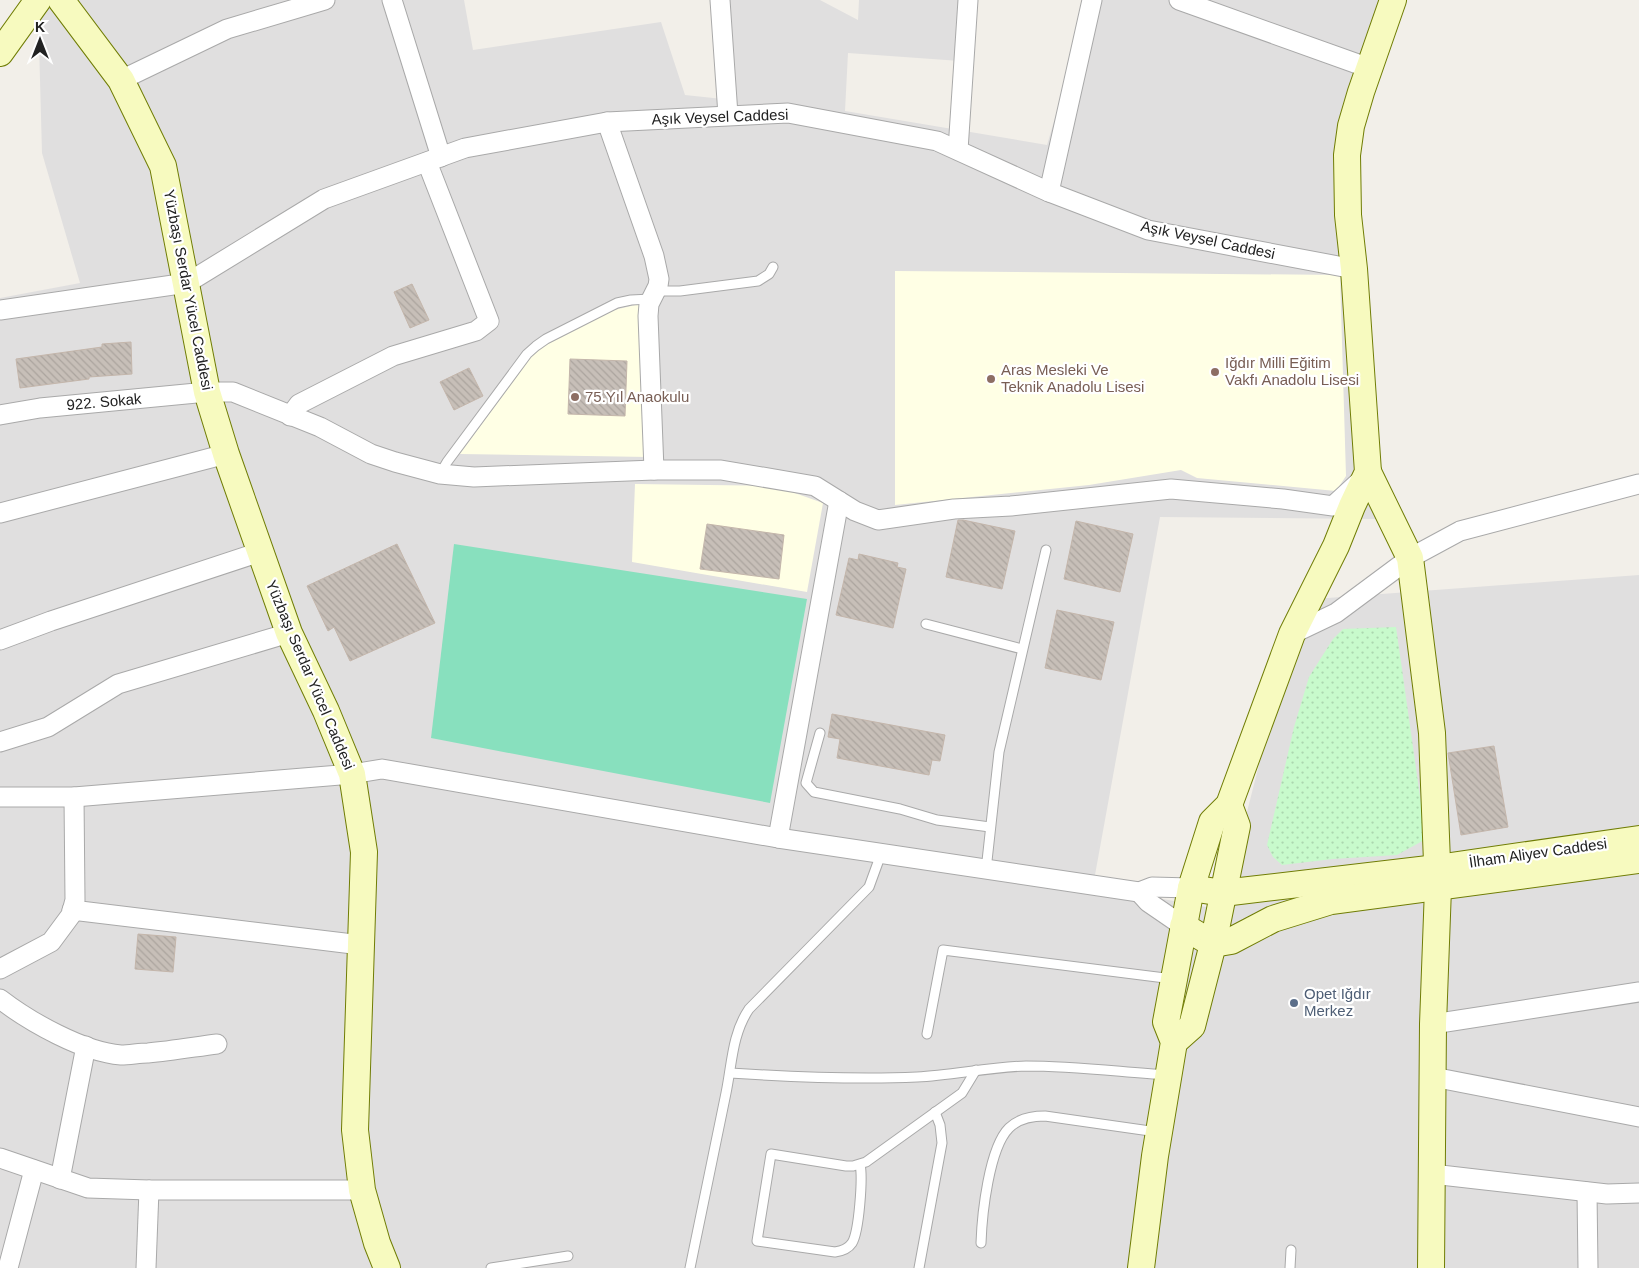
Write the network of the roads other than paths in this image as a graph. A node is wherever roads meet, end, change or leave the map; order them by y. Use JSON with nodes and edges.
{"nodes":[{"id":1,"x":38,"y":0,"type":"edge"},
{"id":2,"x":61,"y":0,"type":"edge"},
{"id":3,"x":325,"y":0,"type":"edge"},
{"id":4,"x":392,"y":0,"type":"edge"},
{"id":5,"x":720,"y":0,"type":"edge"},
{"id":6,"x":968,"y":0,"type":"edge"},
{"id":7,"x":1092,"y":0,"type":"edge"},
{"id":8,"x":1178,"y":0,"type":"edge"},
{"id":9,"x":1393,"y":0,"type":"edge"},
{"id":10,"x":0,"y":53,"type":"edge"},
{"id":11,"x":1369,"y":68,"type":"junction"},
{"id":12,"x":120,"y":80,"type":"junction"},
{"id":13,"x":728,"y":116,"type":"junction"},
{"id":14,"x":607,"y":122,"type":"junction"},
{"id":15,"x":958,"y":150,"type":"junction"},
{"id":16,"x":434,"y":159,"type":"junction"},
{"id":17,"x":1049,"y":192,"type":"junction"},
{"id":18,"x":773,"y":267,"type":"dead end"},
{"id":19,"x":1354,"y":269,"type":"junction"},
{"id":20,"x":186,"y":283,"type":"junction"},
{"id":21,"x":653,"y":295,"type":"junction"},
{"id":22,"x":0,"y":310,"type":"edge"},
{"id":23,"x":207,"y":392,"type":"junction"},
{"id":24,"x":0,"y":415,"type":"edge"},
{"id":25,"x":290,"y":416,"type":"junction"},
{"id":26,"x":226,"y":454,"type":"junction"},
{"id":27,"x":654,"y":470,"type":"junction"},
{"id":28,"x":1368,"y":472,"type":"junction"},
{"id":29,"x":440,"y":474,"type":"junction"},
{"id":30,"x":1639,"y":484,"type":"edge"},
{"id":31,"x":839,"y":501,"type":"junction"},
{"id":32,"x":0,"y":513,"type":"edge"},
{"id":33,"x":1046,"y":550,"type":"dead end"},
{"id":34,"x":260,"y":552,"type":"junction"},
{"id":35,"x":1410,"y":558,"type":"junction"},
{"id":36,"x":926,"y":624,"type":"dead end"},
{"id":37,"x":290,"y":633,"type":"junction"},
{"id":38,"x":1292,"y":634,"type":"junction"},
{"id":39,"x":0,"y":640,"type":"edge"},
{"id":40,"x":1022,"y":649,"type":"junction"},
{"id":41,"x":820,"y":733,"type":"dead end"},
{"id":42,"x":0,"y":742,"type":"edge"},
{"id":43,"x":352,"y":774,"type":"junction"},
{"id":44,"x":0,"y":797,"type":"edge"},
{"id":45,"x":74,"y":797,"type":"junction"},
{"id":46,"x":1229,"y":805,"type":"junction"},
{"id":47,"x":990,"y":827,"type":"junction"},
{"id":48,"x":778,"y":838,"type":"junction"},
{"id":49,"x":1639,"y":838,"type":"edge"},
{"id":50,"x":881,"y":854,"type":"junction"},
{"id":51,"x":1639,"y":860,"type":"edge"},
{"id":52,"x":986,"y":870,"type":"junction"},
{"id":53,"x":1438,"y":878,"type":"junction"},
{"id":54,"x":1191,"y":888,"type":"junction"},
{"id":55,"x":1139,"y":892,"type":"junction"},
{"id":56,"x":1223,"y":893,"type":"junction"},
{"id":57,"x":72,"y":910,"type":"junction"},
{"id":58,"x":1183,"y":926,"type":"junction"},
{"id":59,"x":1213,"y":944,"type":"junction"},
{"id":60,"x":361,"y":945,"type":"junction"},
{"id":61,"x":0,"y":969,"type":"edge"},
{"id":62,"x":1173,"y":979,"type":"junction"},
{"id":63,"x":1639,"y":992,"type":"edge"},
{"id":64,"x":0,"y":999,"type":"edge"},
{"id":65,"x":1433,"y":1024,"type":"junction"},
{"id":66,"x":927,"y":1034,"type":"dead end"},
{"id":67,"x":1174,"y":1042,"type":"junction"},
{"id":68,"x":217,"y":1044,"type":"dead end"},
{"id":69,"x":86,"y":1046,"type":"junction"},
{"id":70,"x":976,"y":1070,"type":"junction"},
{"id":71,"x":730,"y":1073,"type":"junction"},
{"id":72,"x":1168,"y":1076,"type":"junction"},
{"id":73,"x":1433,"y":1078,"type":"junction"},
{"id":74,"x":935,"y":1112,"type":"junction"},
{"id":75,"x":1639,"y":1117,"type":"edge"},
{"id":76,"x":1159,"y":1132,"type":"junction"},
{"id":77,"x":0,"y":1158,"type":"edge"},
{"id":78,"x":860,"y":1164,"type":"junction"},
{"id":79,"x":34,"y":1170,"type":"junction"},
{"id":80,"x":1432,"y":1174,"type":"junction"},
{"id":81,"x":60,"y":1179,"type":"junction"},
{"id":82,"x":149,"y":1190,"type":"junction"},
{"id":83,"x":362,"y":1190,"type":"junction"},
{"id":84,"x":1587,"y":1192,"type":"junction"},
{"id":85,"x":1639,"y":1193,"type":"edge"},
{"id":86,"x":981,"y":1243,"type":"dead end"},
{"id":87,"x":1290,"y":1250,"type":"dead end"},
{"id":88,"x":568,"y":1256,"type":"dead end"},
{"id":89,"x":8,"y":1268,"type":"edge"},
{"id":90,"x":146,"y":1268,"type":"edge"},
{"id":91,"x":388,"y":1268,"type":"edge"},
{"id":92,"x":492,"y":1268,"type":"edge"},
{"id":93,"x":690,"y":1268,"type":"edge"},
{"id":94,"x":919,"y":1268,"type":"edge"},
{"id":95,"x":1141,"y":1268,"type":"edge"},
{"id":96,"x":1290,"y":1268,"type":"edge"},
{"id":97,"x":1431,"y":1268,"type":"edge"},
{"id":98,"x":1588,"y":1268,"type":"edge"}],
"edges":[{"from":1,"to":10,"type":"street"},
{"from":2,"to":12,"type":"street","name":"Yüzbaşı Serdar Yücel Caddesi"},
{"from":3,"to":12,"type":"street"},
{"from":4,"to":16,"type":"street"},
{"from":5,"to":13,"type":"street"},
{"from":6,"to":15,"type":"street"},
{"from":7,"to":17,"type":"street"},
{"from":8,"to":11,"type":"street"},
{"from":9,"to":11,"type":"street"},
{"from":11,"to":19,"type":"street"},
{"from":12,"to":20,"type":"street","name":"Yüzbaşı Serdar Yücel Caddesi"},
{"from":13,"to":14,"type":"street","name":"Aşık Veysel Caddesi"},
{"from":13,"to":15,"type":"street","name":"Aşık Veysel Caddesi"},
{"from":14,"to":16,"type":"street","name":"Aşık Veysel Caddesi"},
{"from":14,"to":21,"type":"street"},
{"from":15,"to":17,"type":"street","name":"Aşık Veysel Caddesi"},
{"from":16,"to":20,"type":"street","name":"Aşık Veysel Caddesi"},
{"from":16,"to":25,"type":"street"},
{"from":17,"to":19,"type":"street","name":"Aşık Veysel Caddesi"},
{"from":18,"to":21,"type":"lane"},
{"from":19,"to":28,"type":"street"},
{"from":20,"to":22,"type":"street"},
{"from":20,"to":23,"type":"street","name":"Yüzbaşı Serdar Yücel Caddesi"},
{"from":21,"to":27,"type":"street"},
{"from":21,"to":29,"type":"lane"},
{"from":23,"to":24,"type":"street","name":"922. Sokak"},
{"from":23,"to":25,"type":"street","name":"922. Sokak"},
{"from":23,"to":26,"type":"street","name":"Yüzbaşı Serdar Yücel Caddesi"},
{"from":25,"to":29,"type":"street","name":"922. Sokak"},
{"from":26,"to":32,"type":"street"},
{"from":26,"to":34,"type":"street","name":"Yüzbaşı Serdar Yücel Caddesi"},
{"from":27,"to":29,"type":"street","name":"922. Sokak"},
{"from":27,"to":31,"type":"street","name":"922. Sokak"},
{"from":28,"to":31,"type":"street","name":"922. Sokak"},
{"from":28,"to":35,"type":"street"},
{"from":28,"to":38,"type":"street"},
{"from":30,"to":35,"type":"street"},
{"from":31,"to":48,"type":"street"},
{"from":33,"to":40,"type":"lane"},
{"from":34,"to":37,"type":"street","name":"Yüzbaşı Serdar Yücel Caddesi"},
{"from":34,"to":39,"type":"street"},
{"from":35,"to":38,"type":"street"},
{"from":35,"to":53,"type":"street"},
{"from":36,"to":40,"type":"lane"},
{"from":37,"to":42,"type":"street"},
{"from":37,"to":43,"type":"street","name":"Yüzbaşı Serdar Yücel Caddesi"},
{"from":38,"to":46,"type":"street"},
{"from":40,"to":47,"type":"lane"},
{"from":41,"to":47,"type":"lane"},
{"from":43,"to":45,"type":"street"},
{"from":43,"to":48,"type":"street"},
{"from":43,"to":60,"type":"street","name":"Yüzbaşı Serdar Yücel Caddesi"},
{"from":44,"to":45,"type":"street"},
{"from":45,"to":57,"type":"street"},
{"from":46,"to":54,"type":"street"},
{"from":46,"to":56,"type":"street"},
{"from":47,"to":52,"type":"lane"},
{"from":48,"to":50,"type":"street"},
{"from":49,"to":53,"type":"street","name":"İlham Aliyev Caddesi"},
{"from":50,"to":52,"type":"street"},
{"from":50,"to":71,"type":"lane"},
{"from":51,"to":53,"type":"street","name":"İlham Aliyev Caddesi"},
{"from":52,"to":55,"type":"street"},
{"from":53,"to":56,"type":"street"},
{"from":53,"to":59,"type":"street"},
{"from":53,"to":65,"type":"street"},
{"from":54,"to":55,"type":"street"},
{"from":54,"to":56,"type":"street"},
{"from":54,"to":58,"type":"street"},
{"from":55,"to":58,"type":"street"},
{"from":56,"to":59,"type":"street"},
{"from":57,"to":60,"type":"street"},
{"from":57,"to":61,"type":"street"},
{"from":58,"to":59,"type":"street"},
{"from":58,"to":62,"type":"street"},
{"from":59,"to":67,"type":"street"},
{"from":60,"to":83,"type":"street","name":"Yüzbaşı Serdar Yücel Caddesi"},
{"from":62,"to":66,"type":"lane"},
{"from":62,"to":67,"type":"street"},
{"from":63,"to":65,"type":"street"},
{"from":64,"to":69,"type":"street"},
{"from":65,"to":73,"type":"street"},
{"from":67,"to":72,"type":"street"},
{"from":68,"to":69,"type":"street"},
{"from":69,"to":81,"type":"street"},
{"from":70,"to":71,"type":"lane"},
{"from":70,"to":72,"type":"lane"},
{"from":70,"to":74,"type":"lane"},
{"from":71,"to":93,"type":"lane"},
{"from":72,"to":76,"type":"street"},
{"from":73,"to":75,"type":"street"},
{"from":73,"to":80,"type":"street"},
{"from":74,"to":78,"type":"lane"},
{"from":74,"to":94,"type":"lane"},
{"from":76,"to":86,"type":"lane"},
{"from":76,"to":95,"type":"street"},
{"from":77,"to":79,"type":"street"},
{"from":78,"to":78,"type":"lane"},
{"from":79,"to":81,"type":"street"},
{"from":79,"to":89,"type":"street"},
{"from":80,"to":84,"type":"street"},
{"from":80,"to":97,"type":"street"},
{"from":81,"to":82,"type":"street"},
{"from":82,"to":83,"type":"street"},
{"from":82,"to":90,"type":"street"},
{"from":83,"to":91,"type":"street","name":"Yüzbaşı Serdar Yücel Caddesi"},
{"from":84,"to":85,"type":"street"},
{"from":84,"to":98,"type":"street"},
{"from":87,"to":96,"type":"lane"},
{"from":88,"to":92,"type":"lane"}]}
